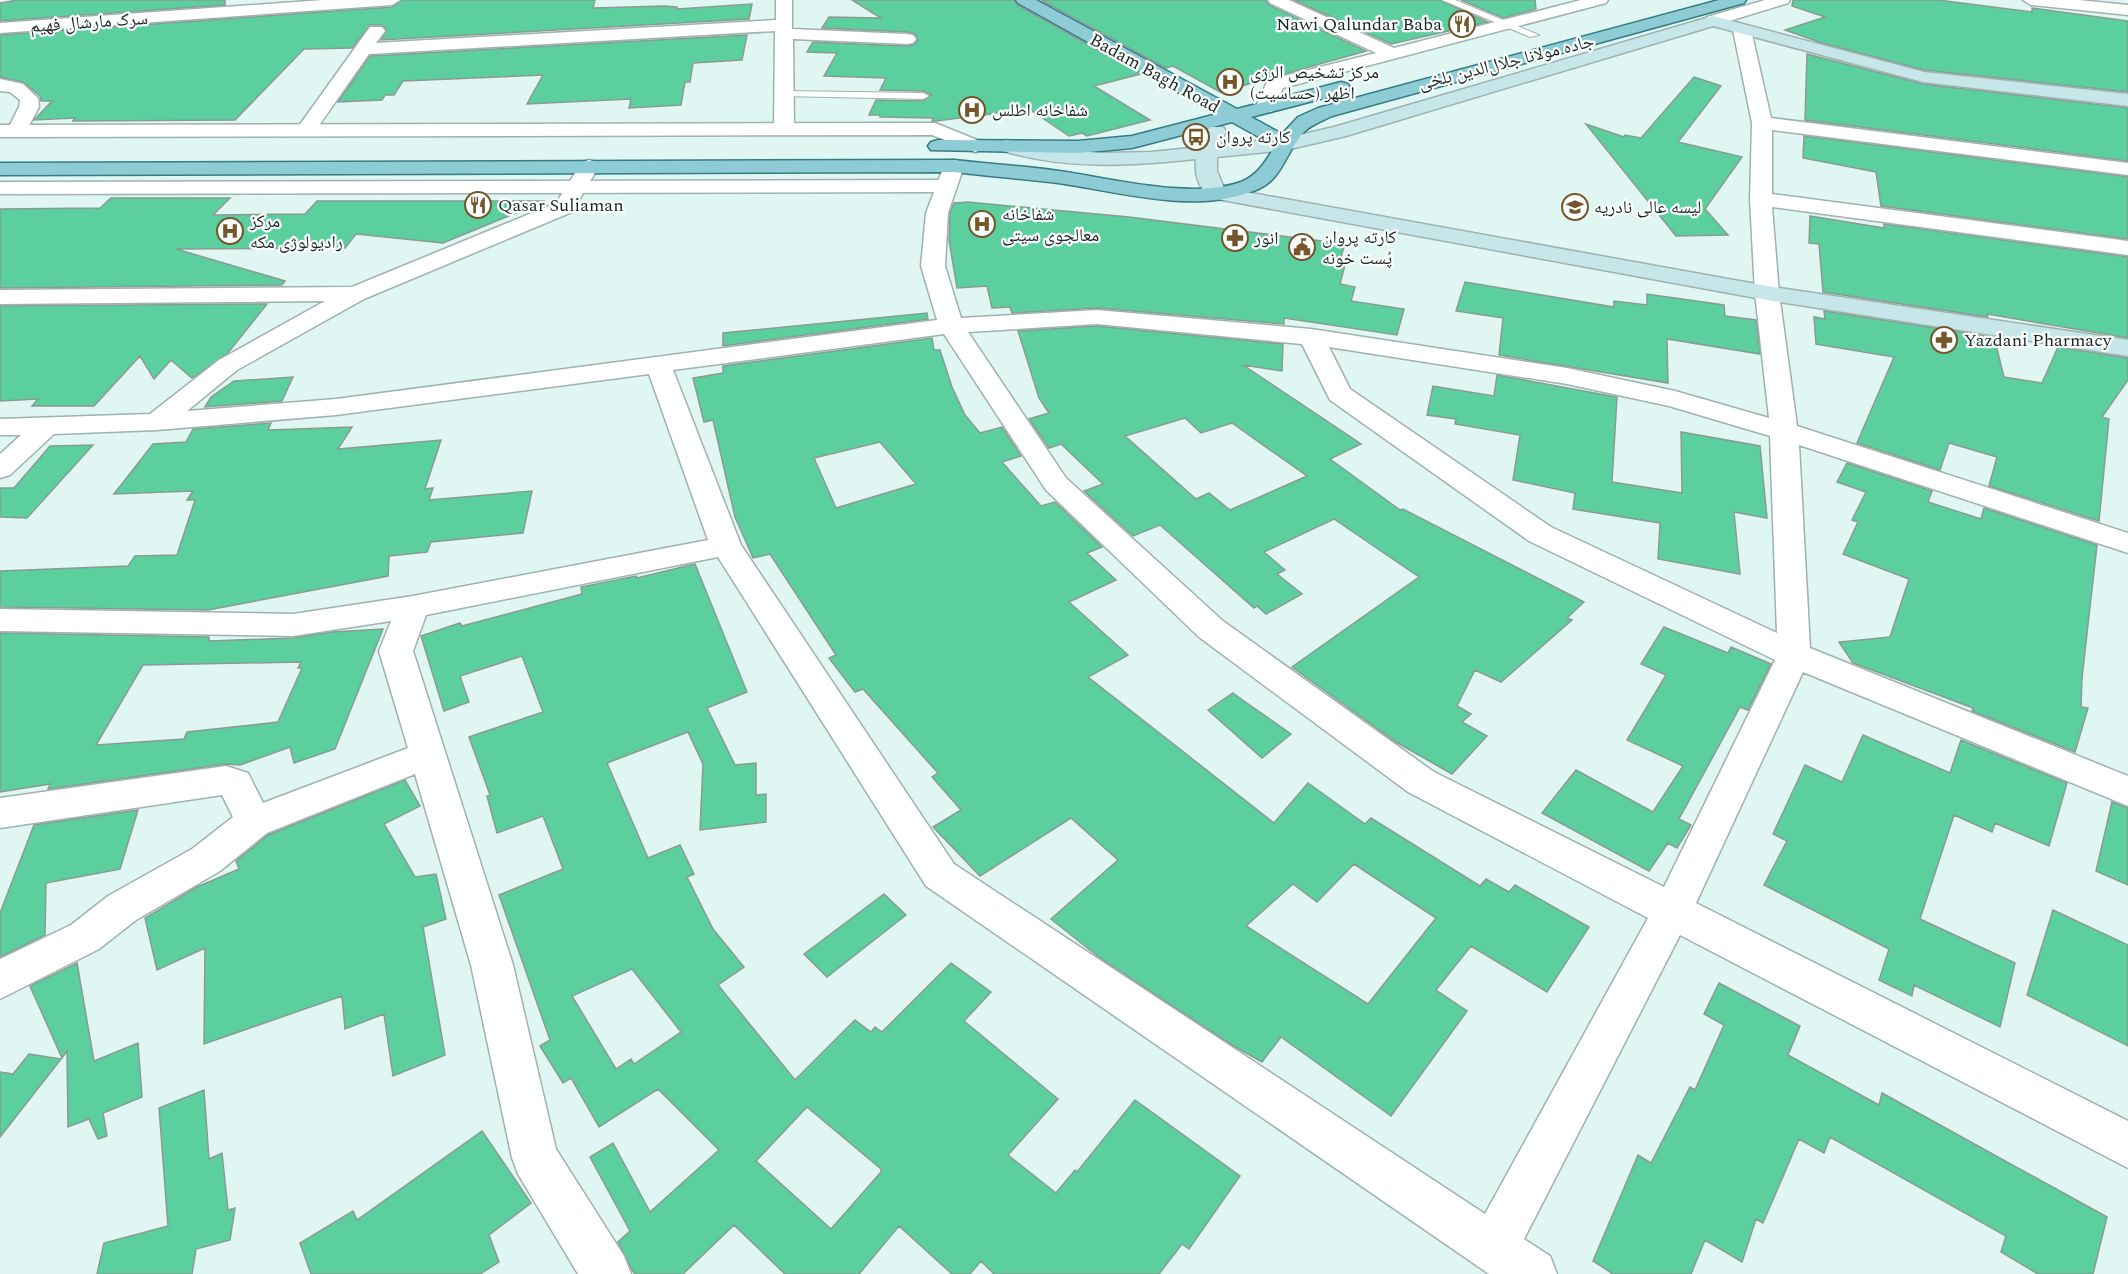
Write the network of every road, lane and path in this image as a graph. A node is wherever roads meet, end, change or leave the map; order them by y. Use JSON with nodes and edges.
{"nodes":[{"id":1,"x":392,"y":0,"type":"edge"},
{"id":2,"x":398,"y":0,"type":"edge"},
{"id":3,"x":784,"y":0,"type":"edge"},
{"id":4,"x":1024,"y":0,"type":"edge"},
{"id":5,"x":1276,"y":0,"type":"edge"},
{"id":6,"x":1447,"y":0,"type":"edge"},
{"id":7,"x":1738,"y":0,"type":"edge"},
{"id":8,"x":1782,"y":0,"type":"edge"},
{"id":9,"x":2031,"y":0,"type":"edge"},
{"id":10,"x":1606,"y":6,"type":"edge"},
{"id":11,"x":2128,"y":10,"type":"edge"},
{"id":12,"x":1713,"y":21,"type":"junction"},
{"id":13,"x":0,"y":28,"type":"edge"},
{"id":14,"x":785,"y":30,"type":"junction"},
{"id":15,"x":1742,"y":30,"type":"junction"},
{"id":16,"x":1510,"y":33,"type":"junction"},
{"id":17,"x":907,"y":39,"type":"dead end"},
{"id":18,"x":364,"y":49,"type":"junction"},
{"id":19,"x":1393,"y":54,"type":"junction"},
{"id":20,"x":1355,"y":84,"type":"dead end"},
{"id":21,"x":0,"y":85,"type":"edge"},
{"id":22,"x":785,"y":94,"type":"junction"},
{"id":23,"x":923,"y":96,"type":"dead end"},
{"id":24,"x":2128,"y":100,"type":"edge"},
{"id":25,"x":1265,"y":108,"type":"junction"},
{"id":26,"x":1228,"y":117,"type":"junction"},
{"id":27,"x":1762,"y":123,"type":"junction"},
{"id":28,"x":784,"y":129,"type":"junction"},
{"id":29,"x":306,"y":130,"type":"junction"},
{"id":30,"x":9,"y":131,"type":"edge"},
{"id":31,"x":1286,"y":144,"type":"junction"},
{"id":32,"x":975,"y":146,"type":"junction"},
{"id":33,"x":1007,"y":146,"type":"junction"},
{"id":34,"x":1209,"y":150,"type":"junction"},
{"id":35,"x":0,"y":152,"type":"edge"},
{"id":36,"x":2128,"y":169,"type":"edge"},
{"id":37,"x":0,"y":170,"type":"edge"},
{"id":38,"x":584,"y":176,"type":"junction"},
{"id":39,"x":949,"y":176,"type":"junction"},
{"id":40,"x":0,"y":188,"type":"edge"},
{"id":41,"x":1217,"y":193,"type":"junction"},
{"id":42,"x":1761,"y":199,"type":"junction"},
{"id":43,"x":2128,"y":248,"type":"edge"},
{"id":44,"x":1767,"y":292,"type":"junction"},
{"id":45,"x":356,"y":294,"type":"junction"},
{"id":46,"x":0,"y":297,"type":"edge"},
{"id":47,"x":951,"y":326,"type":"junction"},
{"id":48,"x":1311,"y":336,"type":"junction"},
{"id":49,"x":2128,"y":348,"type":"edge"},
{"id":50,"x":658,"y":364,"type":"junction"},
{"id":51,"x":157,"y":422,"type":"junction"},
{"id":52,"x":0,"y":427,"type":"edge"},
{"id":53,"x":45,"y":427,"type":"junction"},
{"id":54,"x":1784,"y":431,"type":"junction"},
{"id":55,"x":0,"y":469,"type":"edge"},
{"id":56,"x":2128,"y":543,"type":"edge"},
{"id":57,"x":726,"y":546,"type":"junction"},
{"id":58,"x":413,"y":607,"type":"junction"},
{"id":59,"x":0,"y":620,"type":"edge"},
{"id":60,"x":1794,"y":655,"type":"junction"},
{"id":61,"x":427,"y":755,"type":"junction"},
{"id":62,"x":2128,"y":792,"type":"edge"},
{"id":63,"x":0,"y":813,"type":"edge"},
{"id":64,"x":254,"y":822,"type":"junction"},
{"id":65,"x":1672,"y":911,"type":"junction"},
{"id":66,"x":0,"y":980,"type":"edge"},
{"id":67,"x":2128,"y":1145,"type":"edge"},
{"id":68,"x":1493,"y":1248,"type":"junction"},
{"id":69,"x":606,"y":1274,"type":"edge"},
{"id":70,"x":1532,"y":1274,"type":"edge"}],
"edges":[{"from":1,"to":13,"type":"street","name":"سرک مارشال فهیم"},
{"from":2,"to":18,"type":"street"},
{"from":3,"to":14,"type":"street"},
{"from":4,"to":26,"type":"main road","name":"Badam Bagh Road"},
{"from":5,"to":19,"type":"street"},
{"from":6,"to":16,"type":"lane"},
{"from":7,"to":31,"type":"main road","name":"جاده مولانا جلال‌الدین بلخی"},
{"from":8,"to":12,"type":"street"},
{"from":9,"to":11,"type":"street"},
{"from":10,"to":16,"type":"street"},
{"from":10,"to":16,"type":"main road","name":"جاده مولانا جلال‌الدین بلخی"},
{"from":12,"to":15,"type":"main road"},
{"from":12,"to":31,"type":"main road"},
{"from":14,"to":17,"type":"street"},
{"from":14,"to":18,"type":"street"},
{"from":14,"to":22,"type":"street"},
{"from":15,"to":24,"type":"main road"},
{"from":15,"to":27,"type":"street"},
{"from":16,"to":19,"type":"street"},
{"from":18,"to":29,"type":"street"},
{"from":19,"to":25,"type":"street"},
{"from":20,"to":25,"type":"main road"},
{"from":21,"to":30,"type":"street"},
{"from":22,"to":23,"type":"lane"},
{"from":22,"to":28,"type":"street"},
{"from":25,"to":26,"type":"main road"},
{"from":26,"to":31,"type":"main road","name":"Badam Bagh Road"},
{"from":26,"to":33,"type":"main road"},
{"from":26,"to":34,"type":"main road"},
{"from":27,"to":36,"type":"street"},
{"from":27,"to":42,"type":"street"},
{"from":28,"to":29,"type":"street"},
{"from":28,"to":32,"type":"street"},
{"from":29,"to":30,"type":"street"},
{"from":31,"to":34,"type":"main road"},
{"from":31,"to":41,"type":"main road","name":"جاده مولانا جلال‌الدین بلخی"},
{"from":32,"to":33,"type":"main road"},
{"from":32,"to":35,"type":"main road"},
{"from":33,"to":34,"type":"main road"},
{"from":34,"to":41,"type":"main road"},
{"from":37,"to":38,"type":"main road"},
{"from":38,"to":39,"type":"street"},
{"from":38,"to":40,"type":"street"},
{"from":38,"to":45,"type":"street"},
{"from":39,"to":41,"type":"main road","name":"جاده مولانا جلال‌الدین بلخی"},
{"from":39,"to":47,"type":"street"},
{"from":41,"to":44,"type":"main road"},
{"from":42,"to":43,"type":"street"},
{"from":42,"to":44,"type":"street"},
{"from":44,"to":49,"type":"main road"},
{"from":44,"to":54,"type":"street"},
{"from":45,"to":46,"type":"street"},
{"from":45,"to":51,"type":"street"},
{"from":47,"to":48,"type":"street"},
{"from":47,"to":50,"type":"street"},
{"from":47,"to":65,"type":"street"},
{"from":48,"to":54,"type":"street"},
{"from":48,"to":60,"type":"street"},
{"from":50,"to":51,"type":"street"},
{"from":50,"to":57,"type":"street"},
{"from":51,"to":53,"type":"street"},
{"from":52,"to":53,"type":"street"},
{"from":53,"to":55,"type":"street"},
{"from":54,"to":56,"type":"street"},
{"from":54,"to":60,"type":"street"},
{"from":57,"to":58,"type":"street"},
{"from":57,"to":68,"type":"street"},
{"from":58,"to":59,"type":"street"},
{"from":58,"to":61,"type":"street"},
{"from":60,"to":62,"type":"street"},
{"from":60,"to":65,"type":"street"},
{"from":61,"to":64,"type":"street"},
{"from":61,"to":69,"type":"street"},
{"from":63,"to":64,"type":"street"},
{"from":64,"to":66,"type":"street"},
{"from":65,"to":67,"type":"street"},
{"from":65,"to":68,"type":"street"},
{"from":68,"to":70,"type":"street"}]}
